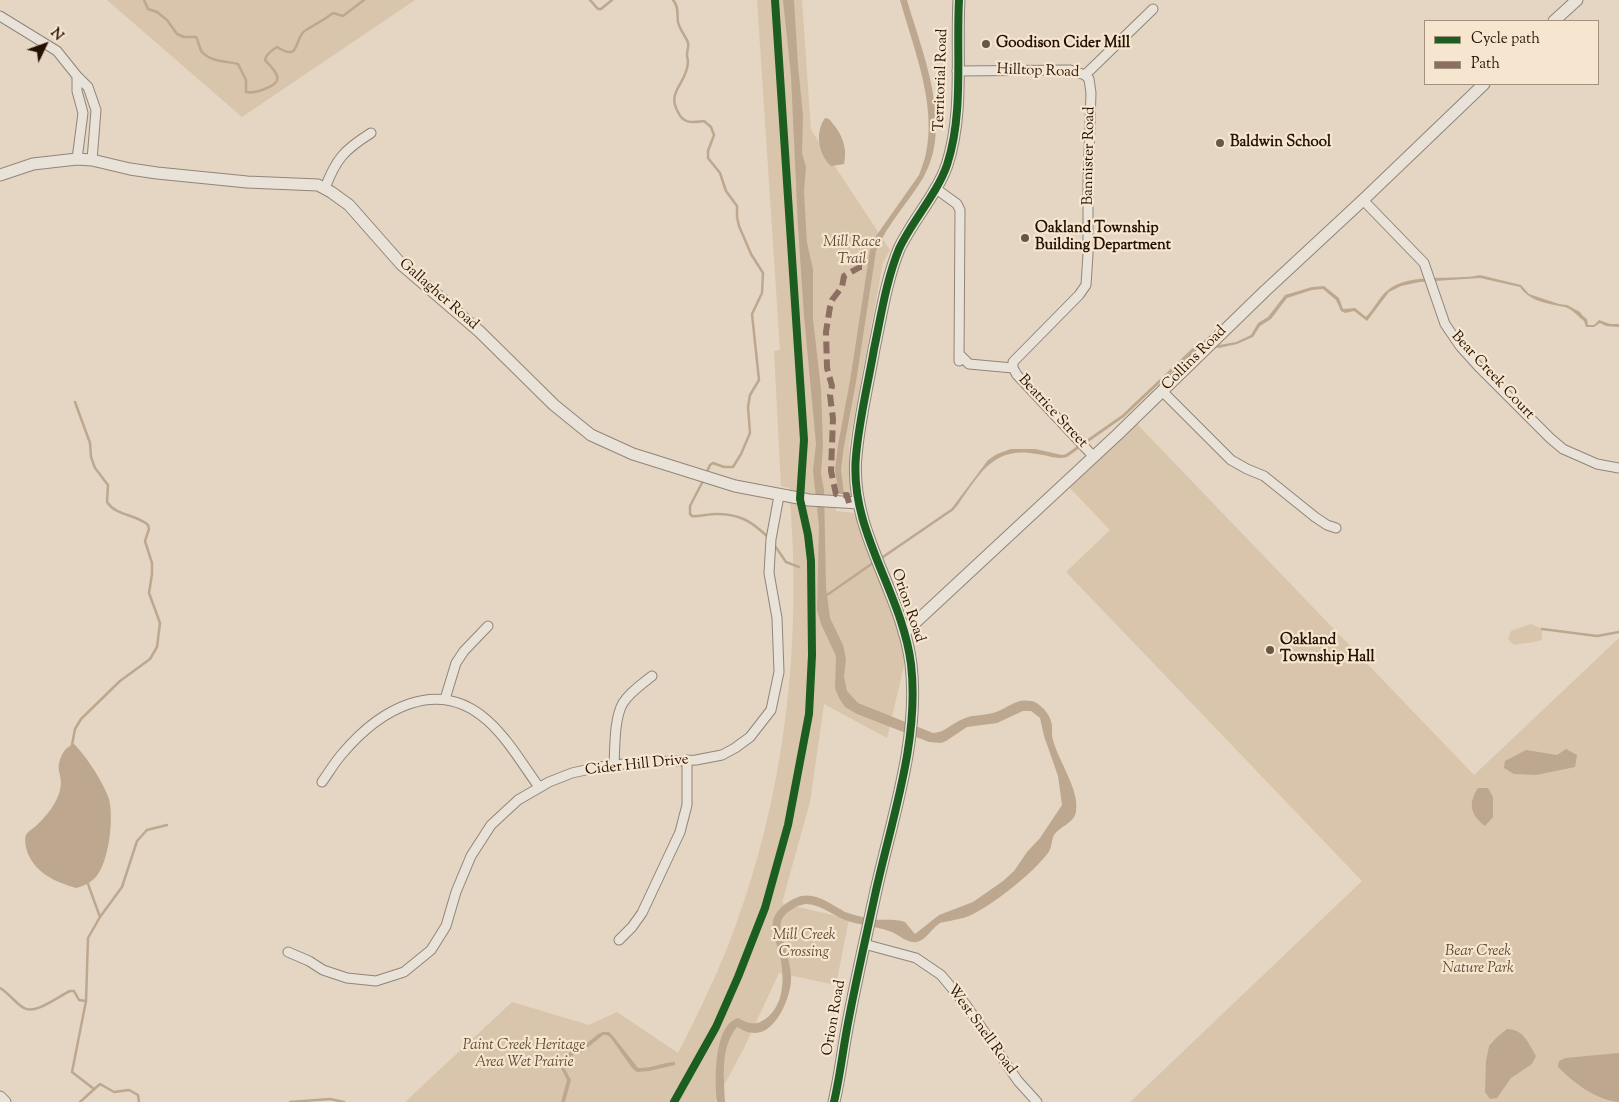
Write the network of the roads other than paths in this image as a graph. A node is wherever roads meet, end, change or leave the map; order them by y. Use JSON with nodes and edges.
{"nodes":[{"id":1,"x":959,"y":0,"type":"edge"},
{"id":2,"x":1577,"y":0,"type":"edge"},
{"id":3,"x":1153,"y":9,"type":"dead end"},
{"id":4,"x":0,"y":16,"type":"edge"},
{"id":5,"x":1555,"y":20,"type":"edge"},
{"id":6,"x":958,"y":71,"type":"junction"},
{"id":7,"x":1085,"y":75,"type":"junction"},
{"id":8,"x":77,"y":76,"type":"junction"},
{"id":9,"x":1483,"y":85,"type":"edge"},
{"id":10,"x":371,"y":133,"type":"dead end"},
{"id":11,"x":77,"y":159,"type":"junction"},
{"id":12,"x":92,"y":160,"type":"junction"},
{"id":13,"x":0,"y":175,"type":"edge"},
{"id":14,"x":325,"y":188,"type":"junction"},
{"id":15,"x":935,"y":188,"type":"junction"},
{"id":16,"x":1363,"y":200,"type":"junction"},
{"id":17,"x":1013,"y":368,"type":"junction"},
{"id":18,"x":1162,"y":391,"type":"junction"},
{"id":19,"x":1094,"y":456,"type":"junction"},
{"id":20,"x":1619,"y":468,"type":"edge"},
{"id":21,"x":780,"y":496,"type":"junction"},
{"id":22,"x":859,"y":503,"type":"junction"},
{"id":23,"x":1336,"y":528,"type":"dead end"},
{"id":24,"x":488,"y":626,"type":"dead end"},
{"id":25,"x":904,"y":633,"type":"junction"},
{"id":26,"x":652,"y":676,"type":"dead end"},
{"id":27,"x":445,"y":699,"type":"junction"},
{"id":28,"x":687,"y":760,"type":"junction"},
{"id":29,"x":614,"y":766,"type":"junction"},
{"id":30,"x":322,"y":782,"type":"dead end"},
{"id":31,"x":539,"y":787,"type":"junction"},
{"id":32,"x":619,"y":940,"type":"dead end"},
{"id":33,"x":864,"y":944,"type":"junction"},
{"id":34,"x":288,"y":952,"type":"dead end"},
{"id":35,"x":0,"y":1097,"type":"edge"},
{"id":36,"x":5,"y":1102,"type":"edge"},
{"id":37,"x":834,"y":1102,"type":"edge"},
{"id":38,"x":1037,"y":1102,"type":"edge"}],
"edges":[{"from":1,"to":6,"type":"street","name":"Territorial Road"},
{"from":2,"to":5,"type":"street"},
{"from":3,"to":7,"type":"street","name":"Hilltop Road"},
{"from":4,"to":8,"type":"street"},
{"from":6,"to":7,"type":"street","name":"Hilltop Road"},
{"from":6,"to":15,"type":"street","name":"Territorial Road"},
{"from":7,"to":17,"type":"street","name":"Bannister Road"},
{"from":8,"to":11,"type":"street"},
{"from":8,"to":12,"type":"street"},
{"from":9,"to":16,"type":"street","name":"Collins Road"},
{"from":10,"to":14,"type":"street"},
{"from":11,"to":12,"type":"street","name":"Gallagher Road"},
{"from":11,"to":13,"type":"street","name":"Gallagher Road"},
{"from":12,"to":14,"type":"street","name":"Gallagher Road"},
{"from":14,"to":21,"type":"street","name":"Gallagher Road"},
{"from":15,"to":17,"type":"street"},
{"from":15,"to":22,"type":"street","name":"Orion Road"},
{"from":16,"to":18,"type":"street","name":"Collins Road"},
{"from":16,"to":20,"type":"street","name":"Bear Creek Court"},
{"from":17,"to":19,"type":"street","name":"Beatrice Street"},
{"from":18,"to":19,"type":"street","name":"Collins Road"},
{"from":18,"to":23,"type":"street"},
{"from":19,"to":25,"type":"street","name":"Collins Road"},
{"from":21,"to":22,"type":"street","name":"Gallagher Road"},
{"from":21,"to":28,"type":"street","name":"Cider Hill Drive"},
{"from":22,"to":25,"type":"street","name":"Orion Road"},
{"from":24,"to":27,"type":"street"},
{"from":25,"to":33,"type":"street","name":"Orion Road"},
{"from":26,"to":29,"type":"street"},
{"from":27,"to":30,"type":"street"},
{"from":27,"to":31,"type":"street"},
{"from":28,"to":29,"type":"street","name":"Cider Hill Drive"},
{"from":28,"to":32,"type":"street"},
{"from":29,"to":31,"type":"street","name":"Cider Hill Drive"},
{"from":31,"to":34,"type":"street","name":"Cider Hill Drive"},
{"from":33,"to":37,"type":"street","name":"Orion Road"},
{"from":33,"to":38,"type":"street","name":"West Snell Road"},
{"from":35,"to":36,"type":"street"}]}
